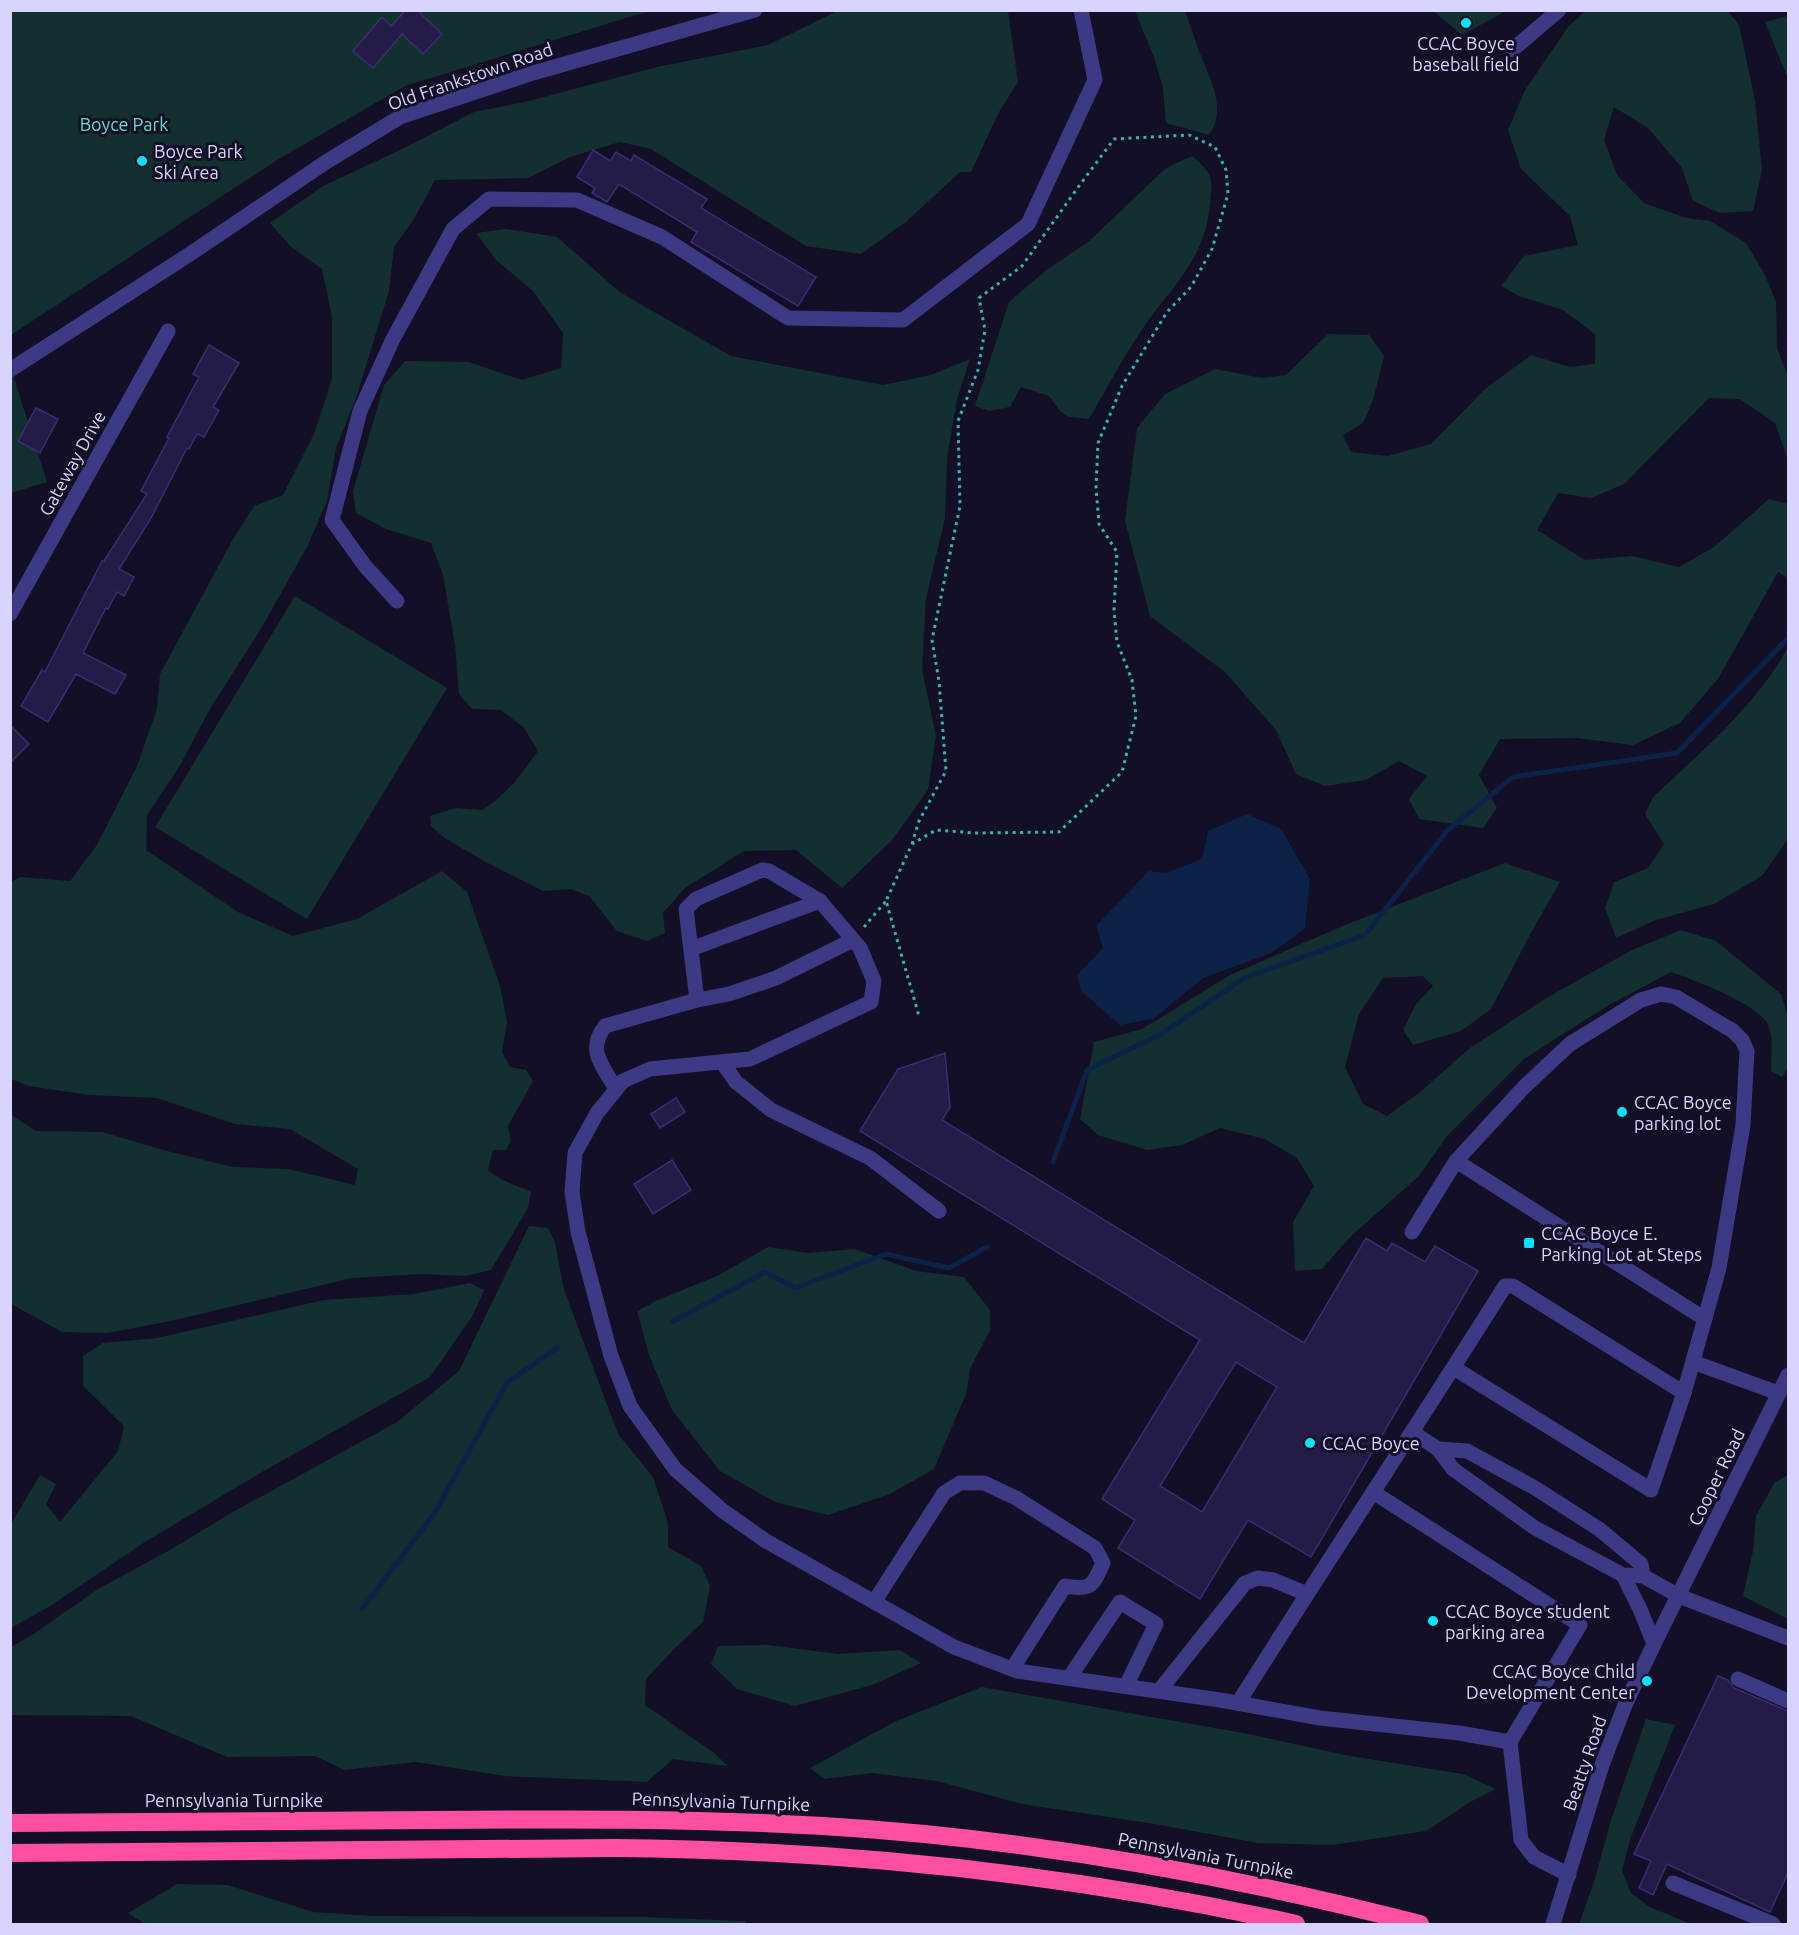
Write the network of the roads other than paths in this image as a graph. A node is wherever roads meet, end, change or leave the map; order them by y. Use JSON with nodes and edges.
{"nodes":[{"id":1,"x":755,"y":10,"type":"edge"},
{"id":2,"x":1081,"y":10,"type":"edge"},
{"id":3,"x":1559,"y":10,"type":"edge"},
{"id":4,"x":1512,"y":50,"type":"dead end"},
{"id":5,"x":168,"y":331,"type":"dead end"},
{"id":6,"x":10,"y":370,"type":"edge"},
{"id":7,"x":397,"y":602,"type":"dead end"},
{"id":8,"x":10,"y":614,"type":"edge"},
{"id":9,"x":820,"y":901,"type":"junction"},
{"id":10,"x":853,"y":940,"type":"junction"},
{"id":11,"x":691,"y":949,"type":"junction"},
{"id":12,"x":697,"y":1000,"type":"junction"},
{"id":13,"x":722,"y":1062,"type":"junction"},
{"id":14,"x":616,"y":1089,"type":"junction"},
{"id":15,"x":1456,"y":1161,"type":"junction"},
{"id":16,"x":939,"y":1210,"type":"dead end"},
{"id":17,"x":1412,"y":1232,"type":"dead end"},
{"id":18,"x":1705,"y":1319,"type":"junction"},
{"id":19,"x":1693,"y":1362,"type":"junction"},
{"id":20,"x":1454,"y":1368,"type":"junction"},
{"id":21,"x":1788,"y":1375,"type":"edge"},
{"id":22,"x":1684,"y":1393,"type":"junction"},
{"id":23,"x":1778,"y":1393,"type":"junction"},
{"id":24,"x":1412,"y":1432,"type":"junction"},
{"id":25,"x":1438,"y":1449,"type":"junction"},
{"id":26,"x":1373,"y":1492,"type":"junction"},
{"id":27,"x":1623,"y":1575,"type":"junction"},
{"id":28,"x":1643,"y":1576,"type":"junction"},
{"id":29,"x":1306,"y":1594,"type":"junction"},
{"id":30,"x":1679,"y":1596,"type":"junction"},
{"id":31,"x":874,"y":1602,"type":"junction"},
{"id":32,"x":1788,"y":1638,"type":"edge"},
{"id":33,"x":1654,"y":1644,"type":"junction"},
{"id":34,"x":1012,"y":1669,"type":"junction"},
{"id":35,"x":1069,"y":1678,"type":"junction"},
{"id":36,"x":1738,"y":1679,"type":"dead end"},
{"id":37,"x":1126,"y":1686,"type":"junction"},
{"id":38,"x":1159,"y":1691,"type":"junction"},
{"id":39,"x":1788,"y":1701,"type":"edge"},
{"id":40,"x":1238,"y":1703,"type":"junction"},
{"id":41,"x":1510,"y":1742,"type":"junction"},
{"id":42,"x":10,"y":1823,"type":"edge"},
{"id":43,"x":10,"y":1853,"type":"edge"},
{"id":44,"x":1569,"y":1875,"type":"junction"},
{"id":45,"x":1673,"y":1883,"type":"dead end"},
{"id":46,"x":1296,"y":1924,"type":"edge"},
{"id":47,"x":1420,"y":1924,"type":"edge"},
{"id":48,"x":1553,"y":1924,"type":"edge"},
{"id":49,"x":1773,"y":1924,"type":"edge"}],
"edges":[{"from":1,"to":6,"type":"street","name":"Old Frankstown Road"},
{"from":2,"to":7,"type":"street"},
{"from":3,"to":4,"type":"street"},
{"from":5,"to":8,"type":"street","name":"Gateway Drive"},
{"from":9,"to":10,"type":"street"},
{"from":9,"to":11,"type":"street"},
{"from":9,"to":11,"type":"street"},
{"from":10,"to":12,"type":"street"},
{"from":10,"to":13,"type":"street"},
{"from":11,"to":12,"type":"street"},
{"from":12,"to":14,"type":"street"},
{"from":13,"to":14,"type":"street"},
{"from":13,"to":16,"type":"street"},
{"from":14,"to":31,"type":"street"},
{"from":15,"to":17,"type":"street"},
{"from":15,"to":18,"type":"street"},
{"from":15,"to":18,"type":"street"},
{"from":18,"to":19,"type":"street"},
{"from":19,"to":22,"type":"street"},
{"from":19,"to":23,"type":"street"},
{"from":20,"to":22,"type":"street"},
{"from":20,"to":22,"type":"street"},
{"from":20,"to":24,"type":"street"},
{"from":21,"to":23,"type":"street","name":"Cooper Road"},
{"from":23,"to":30,"type":"street","name":"Cooper Road"},
{"from":24,"to":25,"type":"street"},
{"from":24,"to":26,"type":"street"},
{"from":25,"to":27,"type":"street"},
{"from":25,"to":28,"type":"street"},
{"from":26,"to":29,"type":"street"},
{"from":26,"to":41,"type":"street"},
{"from":27,"to":28,"type":"street"},
{"from":27,"to":33,"type":"street"},
{"from":28,"to":30,"type":"street"},
{"from":29,"to":38,"type":"street"},
{"from":29,"to":40,"type":"street"},
{"from":30,"to":32,"type":"street"},
{"from":30,"to":33,"type":"street","name":"Beatty Road"},
{"from":31,"to":34,"type":"street"},
{"from":31,"to":34,"type":"street"},
{"from":33,"to":44,"type":"street","name":"Beatty Road"},
{"from":34,"to":35,"type":"street"},
{"from":35,"to":37,"type":"street"},
{"from":35,"to":37,"type":"street"},
{"from":36,"to":39,"type":"street"},
{"from":37,"to":38,"type":"street"},
{"from":38,"to":40,"type":"street"},
{"from":40,"to":41,"type":"street"},
{"from":41,"to":44,"type":"street"},
{"from":42,"to":47,"type":"highway","name":"Pennsylvania Turnpike"},
{"from":43,"to":46,"type":"highway"},
{"from":44,"to":48,"type":"street","name":"Beatty Road"},
{"from":45,"to":49,"type":"street"}]}
